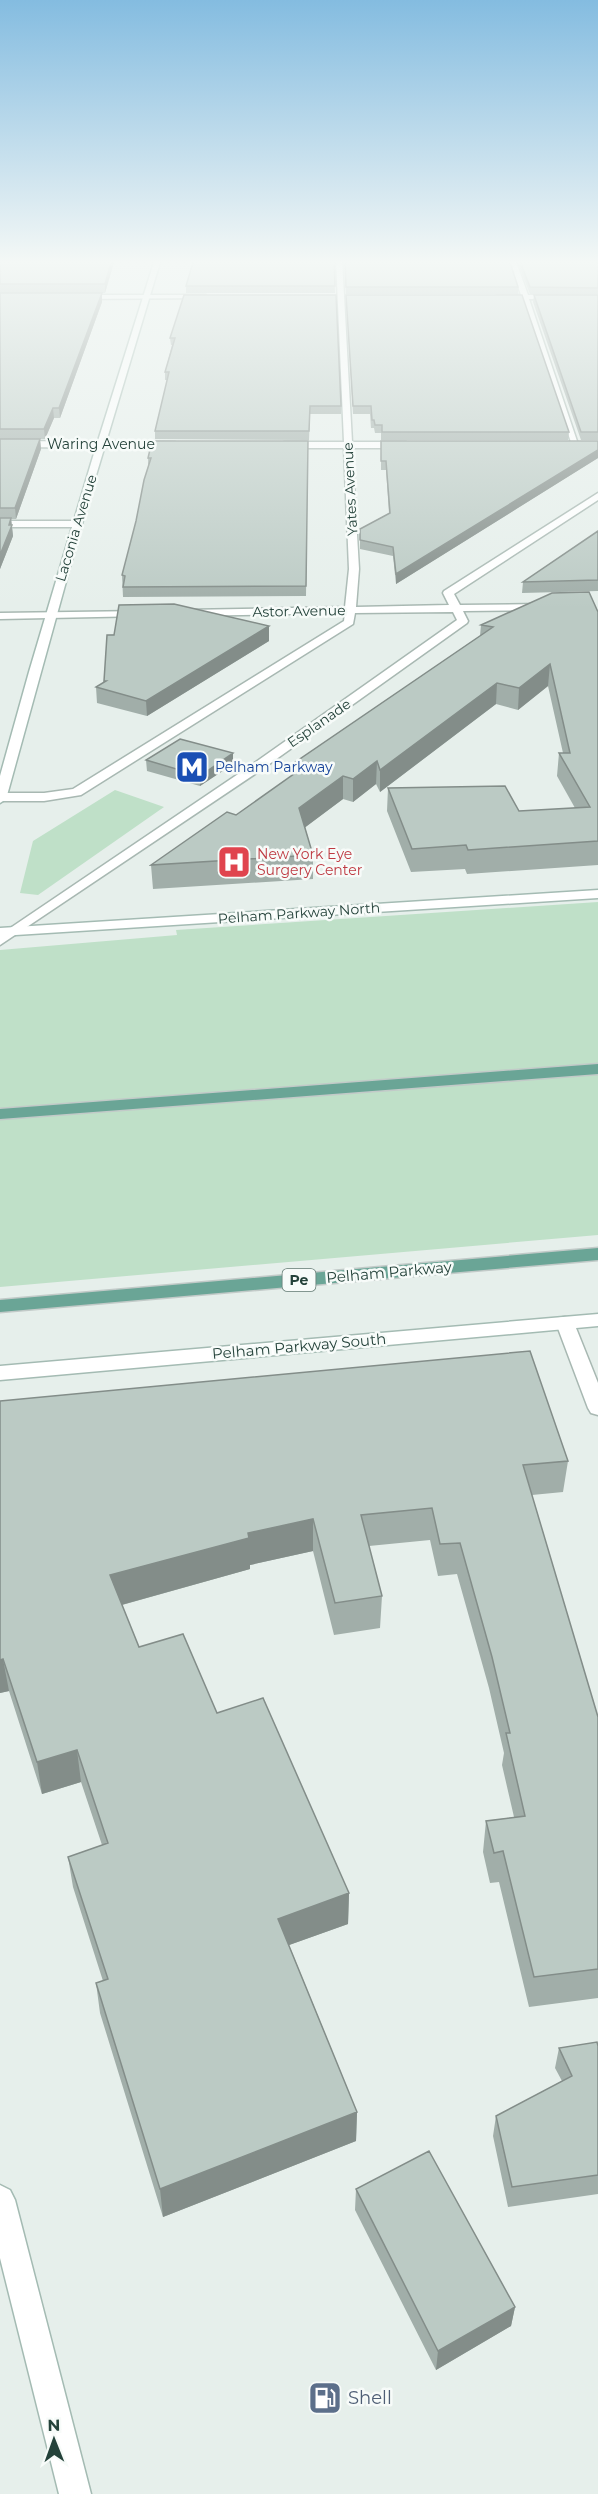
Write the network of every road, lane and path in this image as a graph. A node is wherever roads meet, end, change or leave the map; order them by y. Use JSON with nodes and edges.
{"nodes":[{"id":1,"x":123,"y":375,"type":"edge"},
{"id":2,"x":345,"y":375,"type":"edge"},
{"id":3,"x":552,"y":375,"type":"edge"},
{"id":4,"x":0,"y":444,"type":"edge"},
{"id":5,"x":101,"y":444,"type":"junction"},
{"id":6,"x":183,"y":445,"type":"edge"},
{"id":7,"x":277,"y":445,"type":"edge"},
{"id":8,"x":348,"y":445,"type":"junction"},
{"id":9,"x":414,"y":445,"type":"edge"},
{"id":10,"x":564,"y":445,"type":"edge"},
{"id":11,"x":576,"y":445,"type":"junction"},
{"id":12,"x":587,"y":445,"type":"edge"},
{"id":13,"x":598,"y":496,"type":"edge"},
{"id":14,"x":0,"y":524,"type":"edge"},
{"id":15,"x":77,"y":524,"type":"junction"},
{"id":16,"x":553,"y":607,"type":"edge"},
{"id":17,"x":456,"y":609,"type":"junction"},
{"id":18,"x":351,"y":610,"type":"junction"},
{"id":19,"x":173,"y":613,"type":"edge"},
{"id":20,"x":150,"y":614,"type":"edge"},
{"id":21,"x":50,"y":615,"type":"junction"},
{"id":22,"x":0,"y":616,"type":"edge"},
{"id":23,"x":0,"y":798,"type":"edge"},
{"id":24,"x":598,"y":894,"type":"edge"},
{"id":25,"x":0,"y":932,"type":"edge"},
{"id":26,"x":15,"y":932,"type":"junction"},
{"id":27,"x":0,"y":941,"type":"edge"},
{"id":28,"x":598,"y":1069,"type":"edge"},
{"id":29,"x":0,"y":1114,"type":"edge"},
{"id":30,"x":598,"y":1254,"type":"edge"},
{"id":31,"x":0,"y":1306,"type":"edge"},
{"id":32,"x":598,"y":1320,"type":"edge"},
{"id":33,"x":565,"y":1323,"type":"junction"},
{"id":34,"x":0,"y":1373,"type":"edge"},
{"id":35,"x":598,"y":1408,"type":"edge"},
{"id":36,"x":0,"y":2200,"type":"edge"},
{"id":37,"x":75,"y":2494,"type":"edge"}],
"edges":[{"from":1,"to":5,"type":"street","name":"Laconia Avenue"},
{"from":2,"to":8,"type":"street","name":"Yates Avenue"},
{"from":3,"to":11,"type":"street"},
{"from":4,"to":5,"type":"street","name":"Waring Avenue"},
{"from":5,"to":6,"type":"street","name":"Waring Avenue"},
{"from":5,"to":15,"type":"street","name":"Laconia Avenue"},
{"from":7,"to":8,"type":"street"},
{"from":8,"to":9,"type":"street"},
{"from":8,"to":18,"type":"street","name":"Yates Avenue"},
{"from":10,"to":11,"type":"street"},
{"from":11,"to":12,"type":"street"},
{"from":13,"to":17,"type":"street","name":"Esplanade"},
{"from":14,"to":15,"type":"street"},
{"from":15,"to":21,"type":"street","name":"Laconia Avenue"},
{"from":16,"to":17,"type":"street","name":"Astor Avenue"},
{"from":17,"to":18,"type":"street","name":"Astor Avenue"},
{"from":17,"to":26,"type":"street","name":"Esplanade"},
{"from":18,"to":19,"type":"street","name":"Astor Avenue"},
{"from":18,"to":23,"type":"street"},
{"from":20,"to":21,"type":"street"},
{"from":21,"to":22,"type":"street"},
{"from":21,"to":23,"type":"street","name":"Laconia Avenue"},
{"from":24,"to":26,"type":"street","name":"Pelham Parkway North"},
{"from":25,"to":26,"type":"street","name":"Pelham Parkway North"},
{"from":26,"to":27,"type":"street","name":"Esplanade"},
{"from":28,"to":29,"type":"main road"},
{"from":30,"to":31,"type":"main road","name":"Pelham Parkway","number":"Pe"},
{"from":32,"to":33,"type":"street","name":"Pelham Parkway South"},
{"from":33,"to":34,"type":"street","name":"Pelham Parkway South"},
{"from":33,"to":35,"type":"street"},
{"from":36,"to":37,"type":"street"}]}
